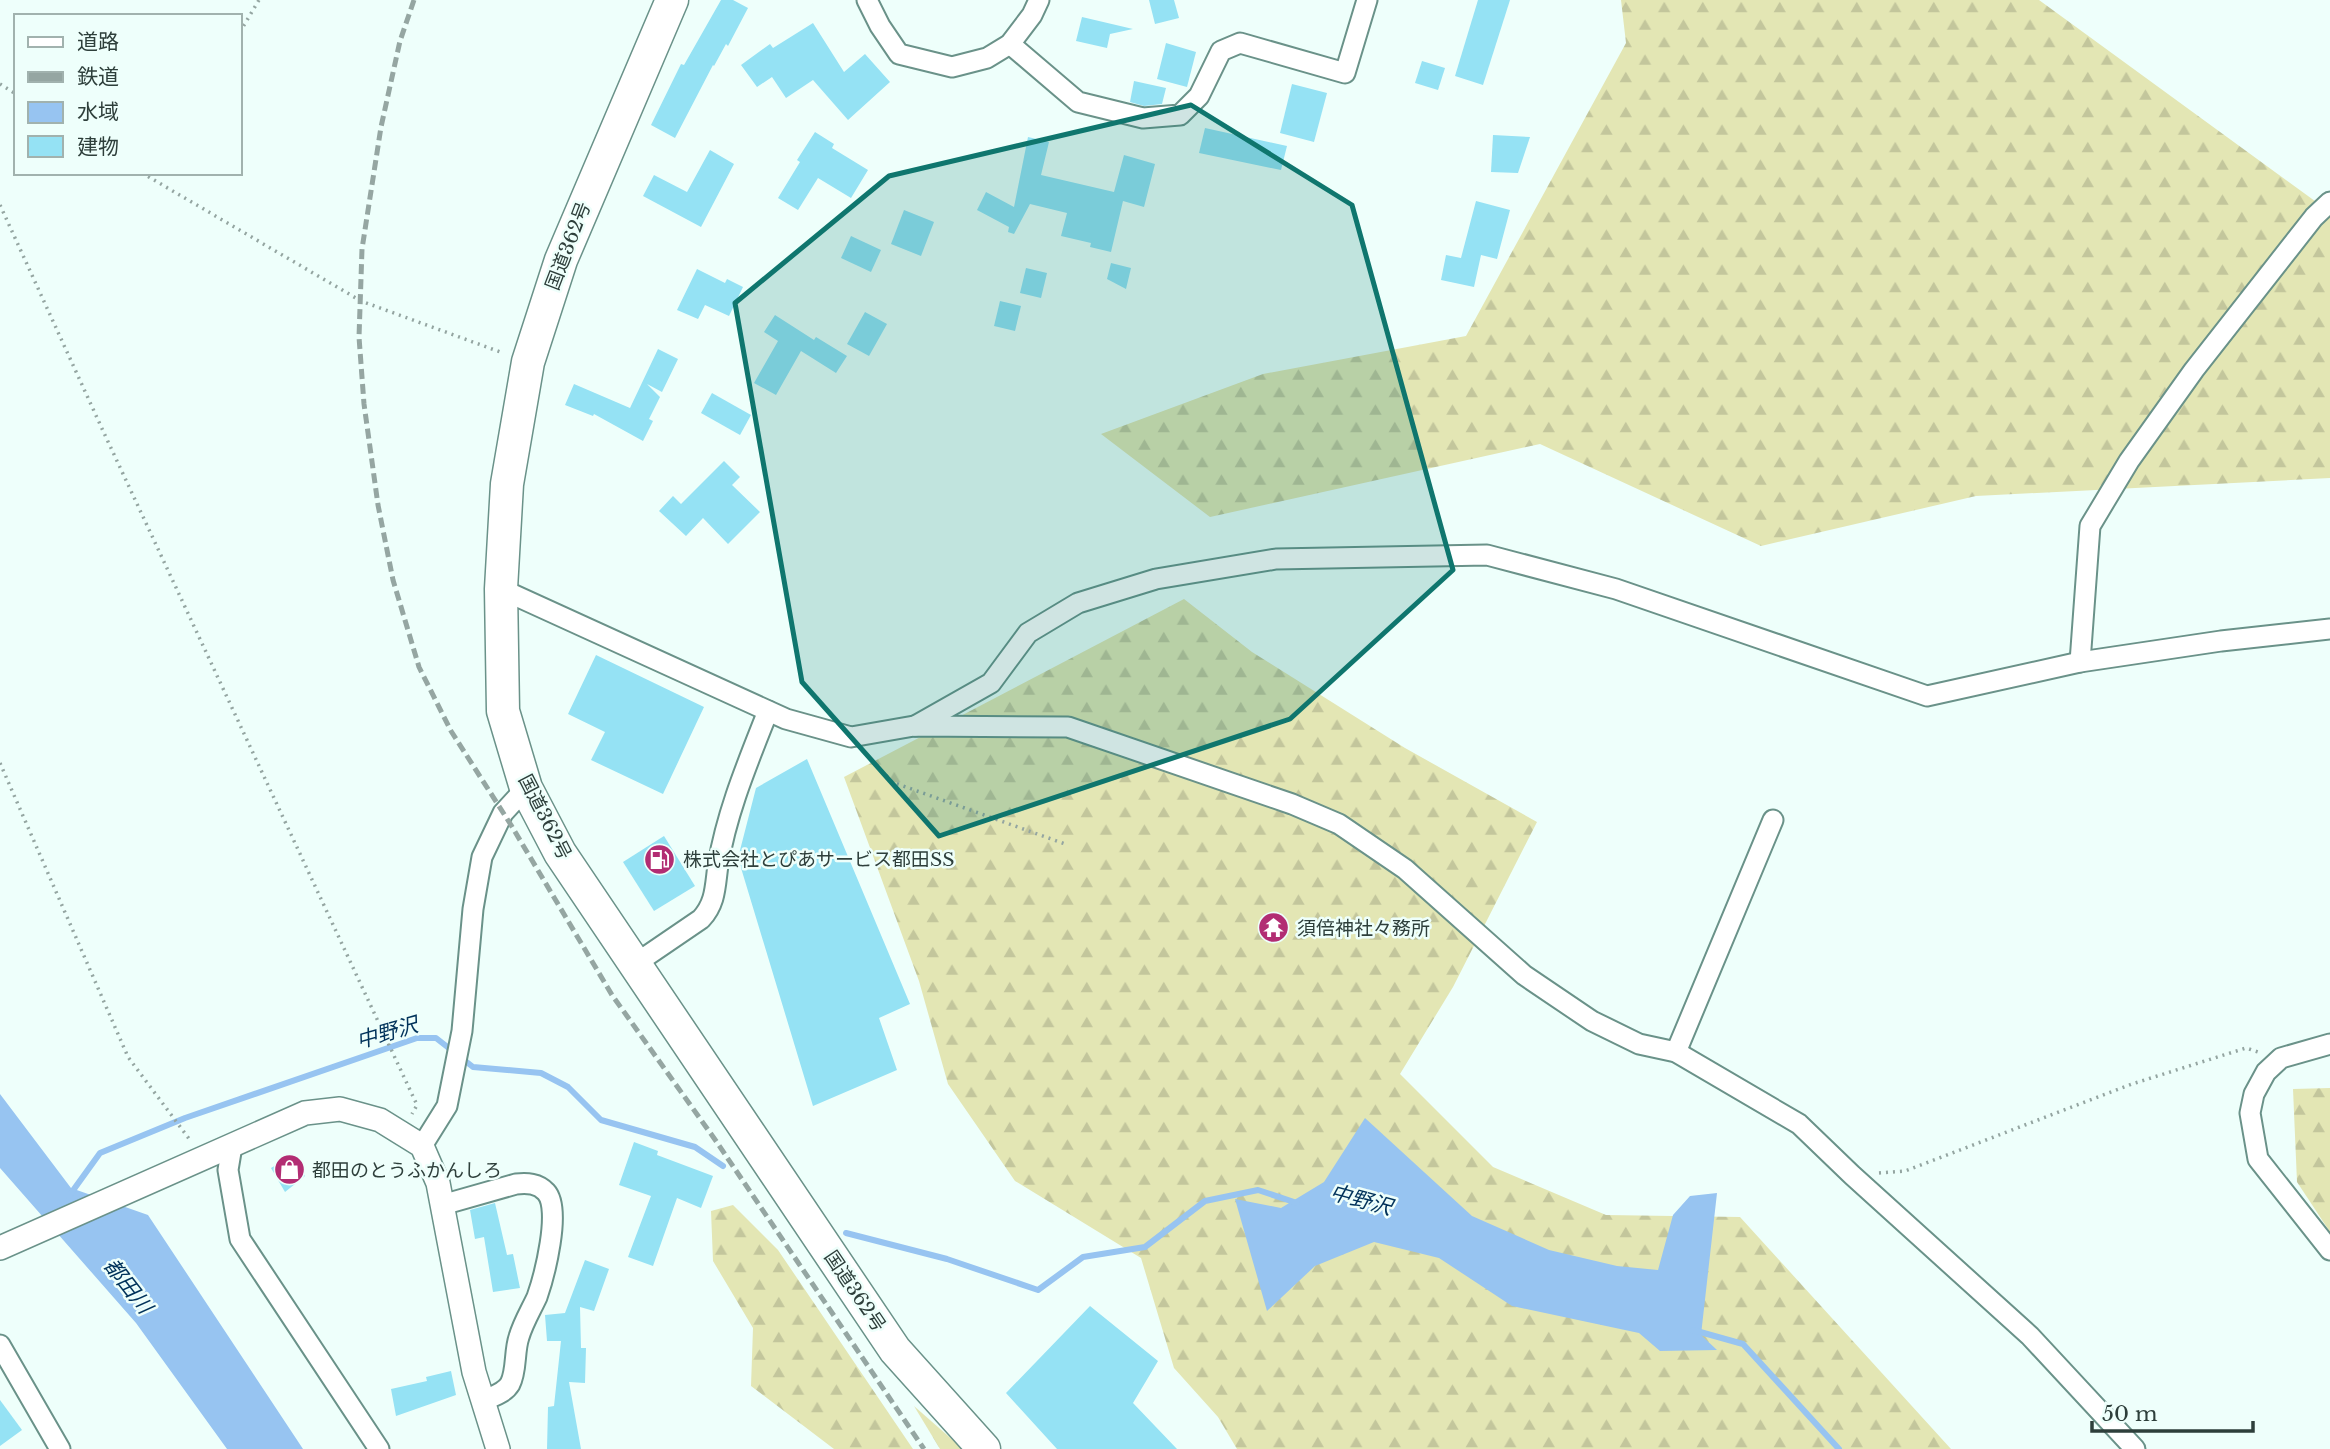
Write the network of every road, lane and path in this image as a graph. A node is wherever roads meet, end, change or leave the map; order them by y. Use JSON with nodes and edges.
{"nodes":[{"id":1,"x":259,"y":0,"type":"edge"},
{"id":2,"x":672,"y":0,"type":"edge"},
{"id":3,"x":867,"y":0,"type":"edge"},
{"id":4,"x":1039,"y":0,"type":"edge"},
{"id":5,"x":1367,"y":0,"type":"edge"},
{"id":6,"x":242,"y":29,"type":"edge"},
{"id":7,"x":1010,"y":44,"type":"junction"},
{"id":8,"x":145,"y":175,"type":"edge"},
{"id":9,"x":153,"y":175,"type":"edge"},
{"id":10,"x":150,"y":179,"type":"junction"},
{"id":11,"x":2330,"y":202,"type":"edge"},
{"id":12,"x":0,"y":205,"type":"edge"},
{"id":13,"x":528,"y":362,"type":"junction"},
{"id":14,"x":501,"y":589,"type":"junction"},
{"id":15,"x":2330,"y":629,"type":"edge"},
{"id":16,"x":2080,"y":662,"type":"junction"},
{"id":17,"x":768,"y":711,"type":"junction"},
{"id":18,"x":914,"y":726,"type":"junction"},
{"id":19,"x":851,"y":737,"type":"junction"},
{"id":20,"x":0,"y":763,"type":"edge"},
{"id":21,"x":526,"y":788,"type":"junction"},
{"id":22,"x":1773,"y":820,"type":"dead end"},
{"id":23,"x":1068,"y":845,"type":"dead end"},
{"id":24,"x":635,"y":964,"type":"junction"},
{"id":25,"x":2330,"y":1044,"type":"edge"},
{"id":26,"x":1676,"y":1052,"type":"junction"},
{"id":27,"x":2281,"y":1058,"type":"junction"},
{"id":28,"x":402,"y":1132,"type":"junction"},
{"id":29,"x":232,"y":1146,"type":"junction"},
{"id":30,"x":422,"y":1146,"type":"junction"},
{"id":31,"x":193,"y":1163,"type":"junction"},
{"id":32,"x":1852,"y":1175,"type":"junction"},
{"id":33,"x":442,"y":1205,"type":"junction"},
{"id":34,"x":0,"y":1248,"type":"edge"},
{"id":35,"x":2330,"y":1250,"type":"edge"},
{"id":36,"x":0,"y":1345,"type":"edge"},
{"id":37,"x":483,"y":1401,"type":"junction"},
{"id":38,"x":60,"y":1449,"type":"edge"},
{"id":39,"x":379,"y":1449,"type":"edge"},
{"id":40,"x":498,"y":1449,"type":"edge"},
{"id":41,"x":984,"y":1449,"type":"edge"},
{"id":42,"x":2135,"y":1449,"type":"edge"}],
"edges":[{"from":1,"to":6,"type":"path"},
{"from":2,"to":13,"type":"highway","name":"国道362号"},
{"from":3,"to":7,"type":"street"},
{"from":4,"to":7,"type":"street"},
{"from":5,"to":7,"type":"street"},
{"from":8,"to":10,"type":"path"},
{"from":9,"to":10,"type":"path"},
{"from":10,"to":13,"type":"path"},
{"from":11,"to":16,"type":"street"},
{"from":12,"to":28,"type":"path"},
{"from":13,"to":14,"type":"highway","name":"国道362号"},
{"from":14,"to":17,"type":"street"},
{"from":14,"to":21,"type":"highway","name":"国道362号"},
{"from":15,"to":16,"type":"street"},
{"from":16,"to":18,"type":"street"},
{"from":17,"to":19,"type":"street"},
{"from":17,"to":24,"type":"street"},
{"from":18,"to":19,"type":"street"},
{"from":18,"to":26,"type":"street"},
{"from":19,"to":23,"type":"path"},
{"from":20,"to":31,"type":"path"},
{"from":21,"to":24,"type":"highway","name":"国道362号"},
{"from":21,"to":30,"type":"street"},
{"from":22,"to":26,"type":"street"},
{"from":24,"to":41,"type":"highway","name":"国道362号"},
{"from":25,"to":27,"type":"street"},
{"from":26,"to":32,"type":"street"},
{"from":27,"to":32,"type":"path"},
{"from":27,"to":35,"type":"street"},
{"from":28,"to":29,"type":"street"},
{"from":28,"to":30,"type":"street"},
{"from":29,"to":31,"type":"street"},
{"from":29,"to":39,"type":"street"},
{"from":30,"to":33,"type":"street"},
{"from":31,"to":34,"type":"street"},
{"from":32,"to":42,"type":"street"},
{"from":33,"to":37,"type":"street"},
{"from":33,"to":37,"type":"street"},
{"from":36,"to":38,"type":"street"},
{"from":37,"to":40,"type":"street"}]}
